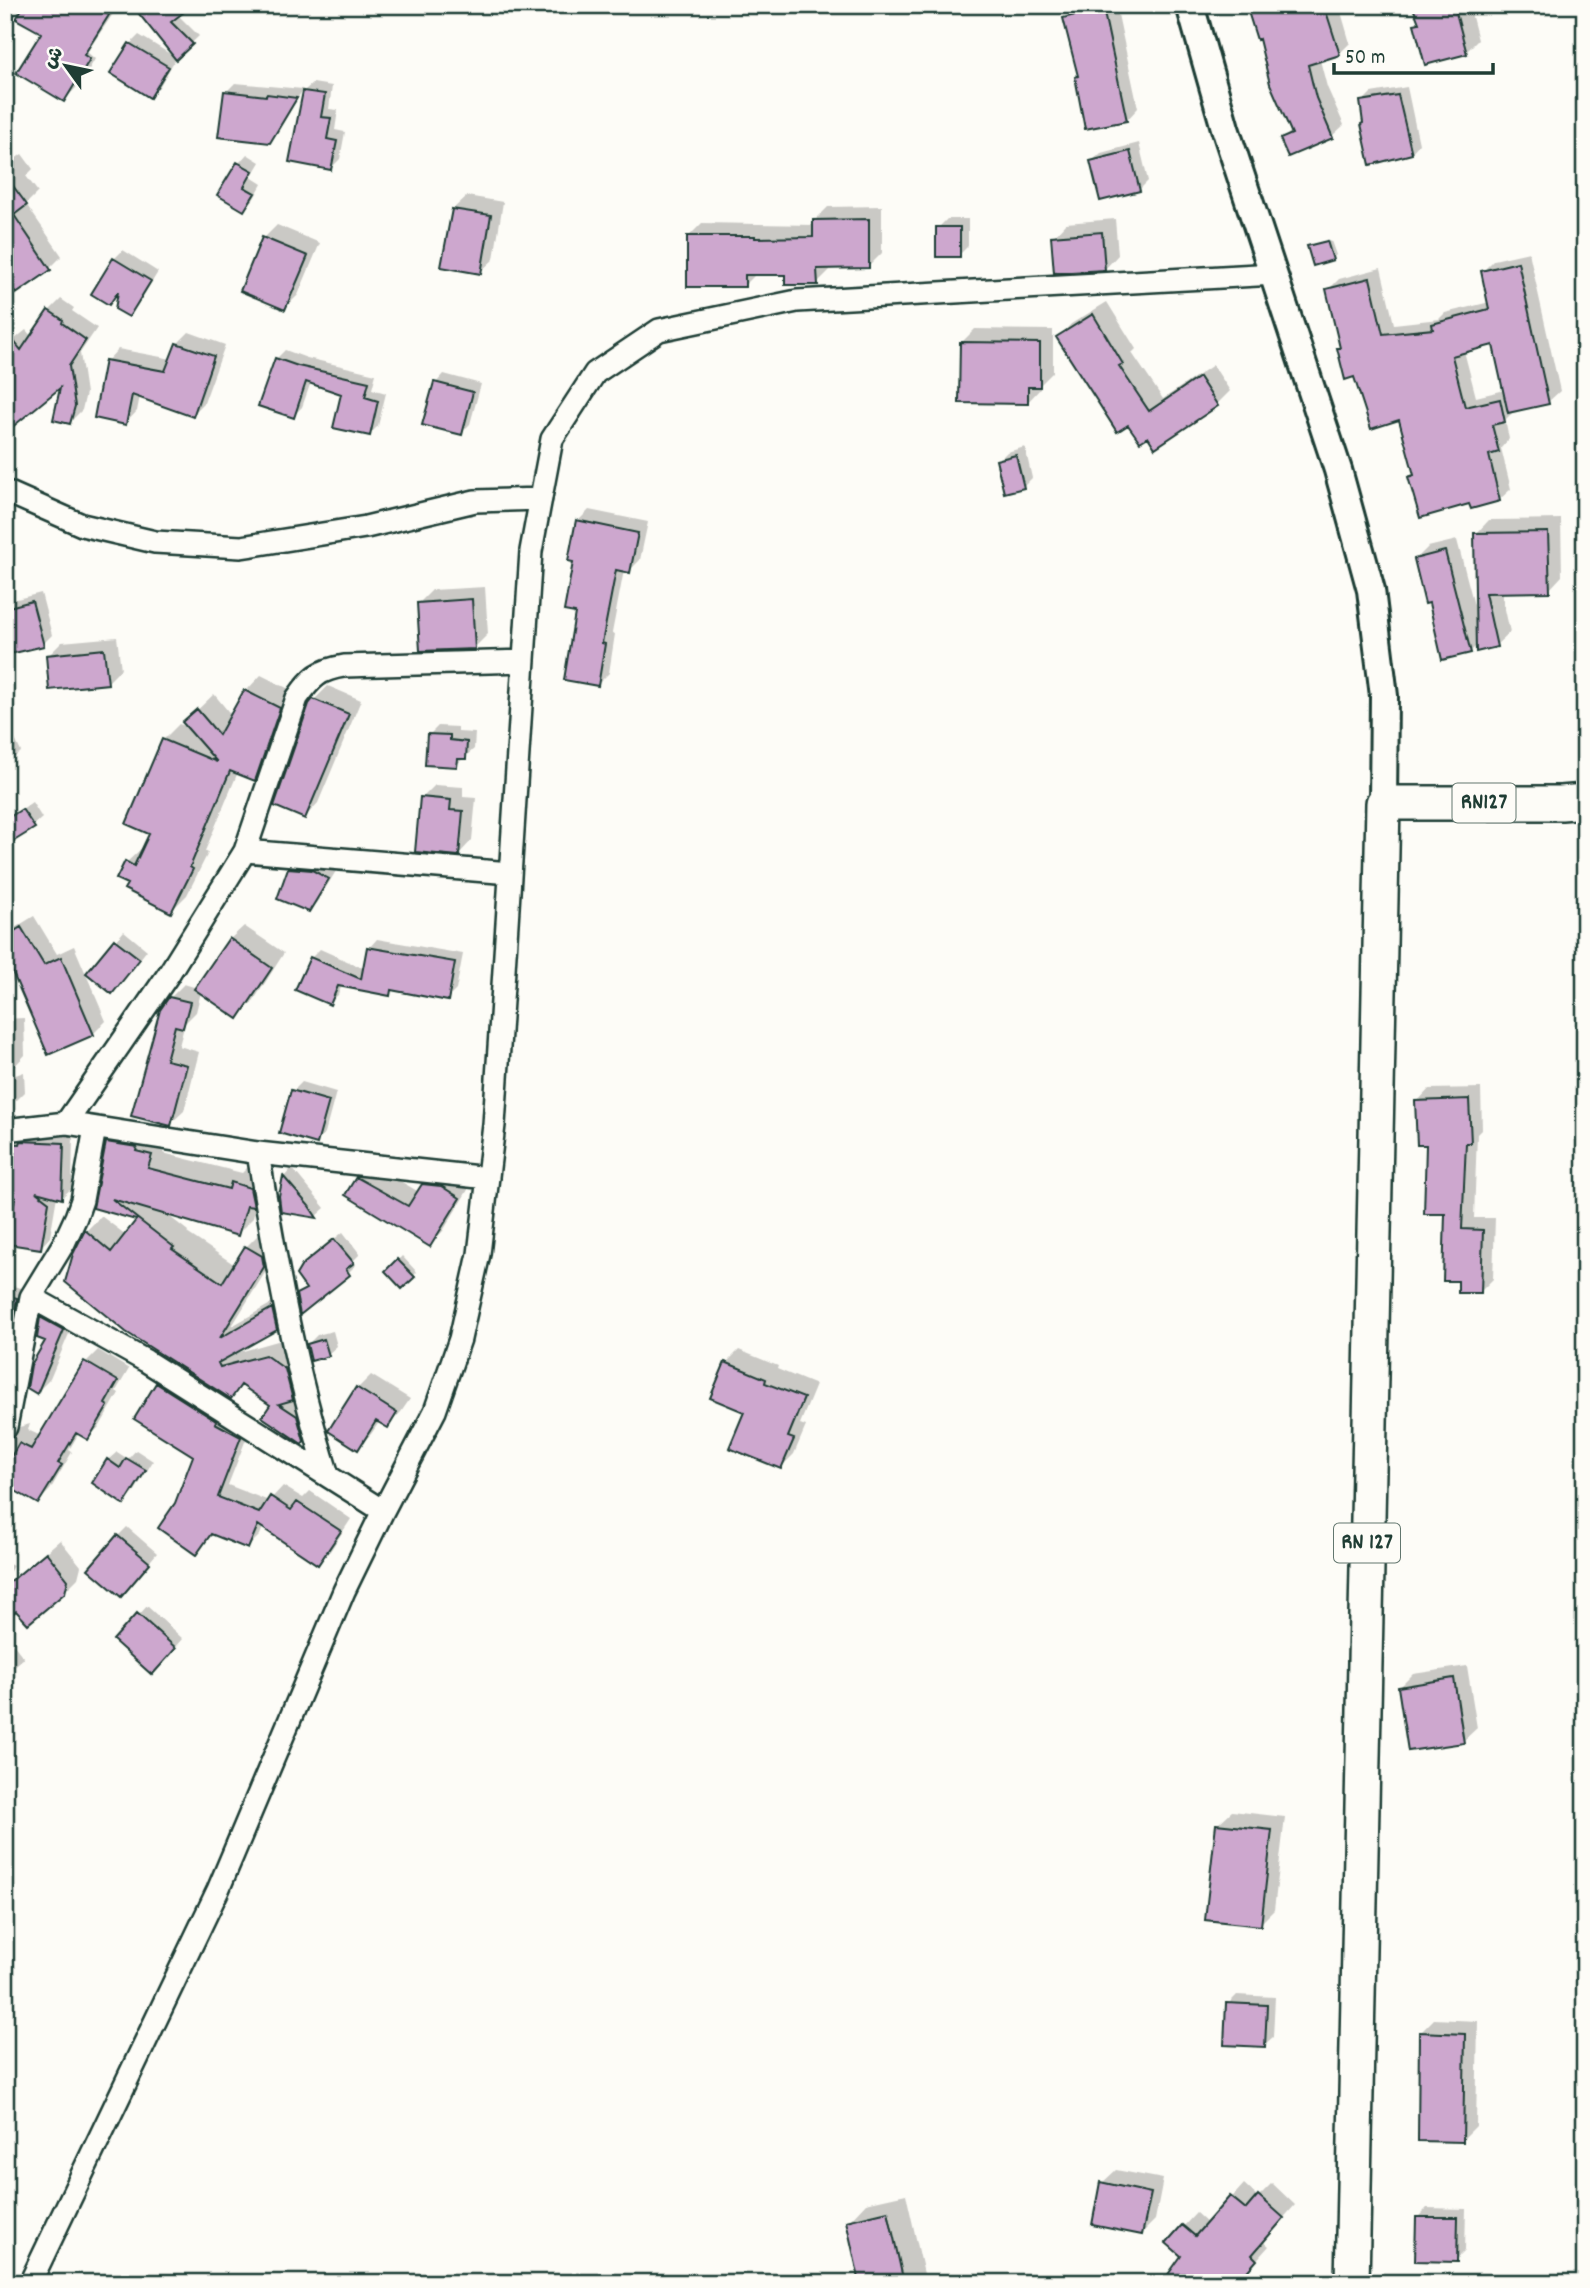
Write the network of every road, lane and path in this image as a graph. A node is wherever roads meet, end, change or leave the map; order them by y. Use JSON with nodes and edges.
{"nodes":[{"id":1,"x":1190,"y":5,"type":"edge"},
{"id":2,"x":1275,"y":274,"type":"junction"},
{"id":3,"x":5,"y":491,"type":"edge"},
{"id":4,"x":541,"y":499,"type":"junction"},
{"id":5,"x":524,"y":661,"type":"junction"},
{"id":6,"x":1585,"y":801,"type":"edge"},
{"id":7,"x":1383,"y":803,"type":"junction"},
{"id":8,"x":245,"y":851,"type":"junction"},
{"id":9,"x":510,"y":873,"type":"junction"},
{"id":10,"x":66,"y":1123,"type":"junction"},
{"id":11,"x":95,"y":1128,"type":"junction"},
{"id":12,"x":5,"y":1130,"type":"edge"},
{"id":13,"x":258,"y":1153,"type":"junction"},
{"id":14,"x":488,"y":1178,"type":"junction"},
{"id":15,"x":31,"y":1297,"type":"junction"},
{"id":16,"x":6,"y":1427,"type":"edge"},
{"id":17,"x":328,"y":1475,"type":"junction"},
{"id":18,"x":383,"y":1511,"type":"junction"},
{"id":19,"x":30,"y":2283,"type":"edge"},
{"id":20,"x":1352,"y":2283,"type":"edge"}],
"edges":[{"from":1,"to":2,"type":"street"},
{"from":2,"to":4,"type":"street"},
{"from":2,"to":7,"type":"street"},
{"from":3,"to":4,"type":"street"},
{"from":4,"to":5,"type":"street"},
{"from":5,"to":8,"type":"street"},
{"from":5,"to":9,"type":"street"},
{"from":6,"to":7,"type":"main road","number":"RN127"},
{"from":7,"to":20,"type":"main road","number":"RN 127"},
{"from":8,"to":9,"type":"street"},
{"from":8,"to":10,"type":"street"},
{"from":9,"to":14,"type":"street"},
{"from":10,"to":11,"type":"street"},
{"from":10,"to":12,"type":"street"},
{"from":11,"to":13,"type":"street"},
{"from":11,"to":15,"type":"street"},
{"from":13,"to":14,"type":"street"},
{"from":13,"to":17,"type":"street"},
{"from":14,"to":18,"type":"street"},
{"from":15,"to":16,"type":"street"},
{"from":15,"to":17,"type":"street"},
{"from":17,"to":18,"type":"street"},
{"from":18,"to":19,"type":"street"}]}
